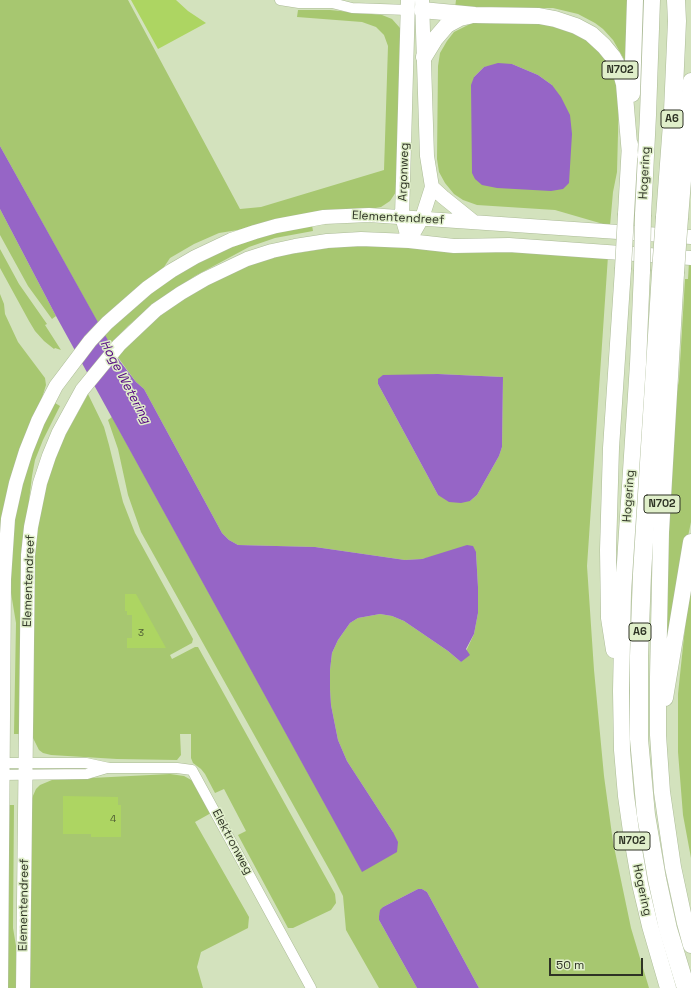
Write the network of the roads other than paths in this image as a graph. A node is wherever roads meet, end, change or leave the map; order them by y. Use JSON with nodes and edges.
{"nodes":[{"id":1,"x":280,"y":0,"type":"edge"},
{"id":2,"x":343,"y":0,"type":"edge"},
{"id":3,"x":635,"y":0,"type":"edge"},
{"id":4,"x":652,"y":0,"type":"edge"},
{"id":5,"x":676,"y":0,"type":"edge"},
{"id":6,"x":680,"y":0,"type":"edge"},
{"id":7,"x":332,"y":3,"type":"junction"},
{"id":8,"x":415,"y":5,"type":"edge"},
{"id":9,"x":475,"y":15,"type":"junction"},
{"id":10,"x":677,"y":21,"type":"junction"},
{"id":11,"x":424,"y":57,"type":"junction"},
{"id":12,"x":691,"y":81,"type":"edge"},
{"id":13,"x":630,"y":155,"type":"junction"},
{"id":14,"x":432,"y":187,"type":"junction"},
{"id":15,"x":402,"y":217,"type":"junction"},
{"id":16,"x":673,"y":217,"type":"junction"},
{"id":17,"x":422,"y":218,"type":"junction"},
{"id":18,"x":474,"y":222,"type":"junction"},
{"id":19,"x":691,"y":237,"type":"edge"},
{"id":20,"x":409,"y":241,"type":"junction"},
{"id":21,"x":691,"y":258,"type":"edge"},
{"id":22,"x":669,"y":272,"type":"junction"},
{"id":23,"x":691,"y":542,"type":"edge"},
{"id":24,"x":621,"y":691,"type":"junction"},
{"id":25,"x":658,"y":735,"type":"junction"},
{"id":26,"x":1,"y":769,"type":"edge"},
{"id":27,"x":25,"y":769,"type":"junction"},
{"id":28,"x":691,"y":945,"type":"edge"},
{"id":29,"x":1,"y":988,"type":"edge"},
{"id":30,"x":23,"y":988,"type":"edge"},
{"id":31,"x":311,"y":988,"type":"edge"},
{"id":32,"x":668,"y":988,"type":"edge"},
{"id":33,"x":686,"y":988,"type":"edge"}],
"edges":[{"from":1,"to":7,"type":"street"},
{"from":2,"to":7,"type":"street"},
{"from":3,"to":13,"type":"highway","number":"N702"},
{"from":4,"to":24,"type":"highway","name":"Hogering","number":"N702","bridge":true},
{"from":5,"to":10,"type":"highway","number":"A6"},
{"from":6,"to":10,"type":"highway","number":"A6"},
{"from":7,"to":8,"type":"street"},
{"from":8,"to":9,"type":"highway","number":"N702"},
{"from":8,"to":11,"type":"main road","name":"Argonweg"},
{"from":8,"to":15,"type":"main road","name":"Argonweg"},
{"from":9,"to":11,"type":"highway","number":"N702"},
{"from":9,"to":13,"type":"highway","number":"N702"},
{"from":10,"to":16,"type":"highway","number":"A6"},
{"from":11,"to":14,"type":"main road","name":"Argonweg"},
{"from":12,"to":16,"type":"highway"},
{"from":13,"to":24,"type":"highway","number":"N702","bridge":true},
{"from":14,"to":17,"type":"main road","name":"Argonweg"},
{"from":14,"to":18,"type":"main road"},
{"from":15,"to":17,"type":"main road","name":"Elementendreef"},
{"from":15,"to":20,"type":"main road","name":"Argonweg"},
{"from":15,"to":26,"type":"main road","name":"Elementendreef"},
{"from":16,"to":22,"type":"highway","number":"A6","bridge":true},
{"from":17,"to":18,"type":"main road","name":"Elementendreef"},
{"from":17,"to":20,"type":"main road","name":"Argonweg"},
{"from":18,"to":19,"type":"main road","name":"Elementendreef"},
{"from":20,"to":21,"type":"main road","name":"Elementendreef"},
{"from":20,"to":27,"type":"main road","name":"Elementendreef"},
{"from":22,"to":25,"type":"highway","number":"N702"},
{"from":22,"to":33,"type":"highway","number":"A6"},
{"from":23,"to":25,"type":"highway","number":"N702"},
{"from":24,"to":32,"type":"highway","name":"Hogering","number":"N702"},
{"from":25,"to":28,"type":"highway","number":"N702"},
{"from":26,"to":27,"type":"street","name":"Elektronweg"},
{"from":26,"to":29,"type":"main road","name":"Elementendreef"},
{"from":27,"to":30,"type":"main road","name":"Elementendreef"},
{"from":27,"to":31,"type":"street","name":"Elektronweg"}]}
